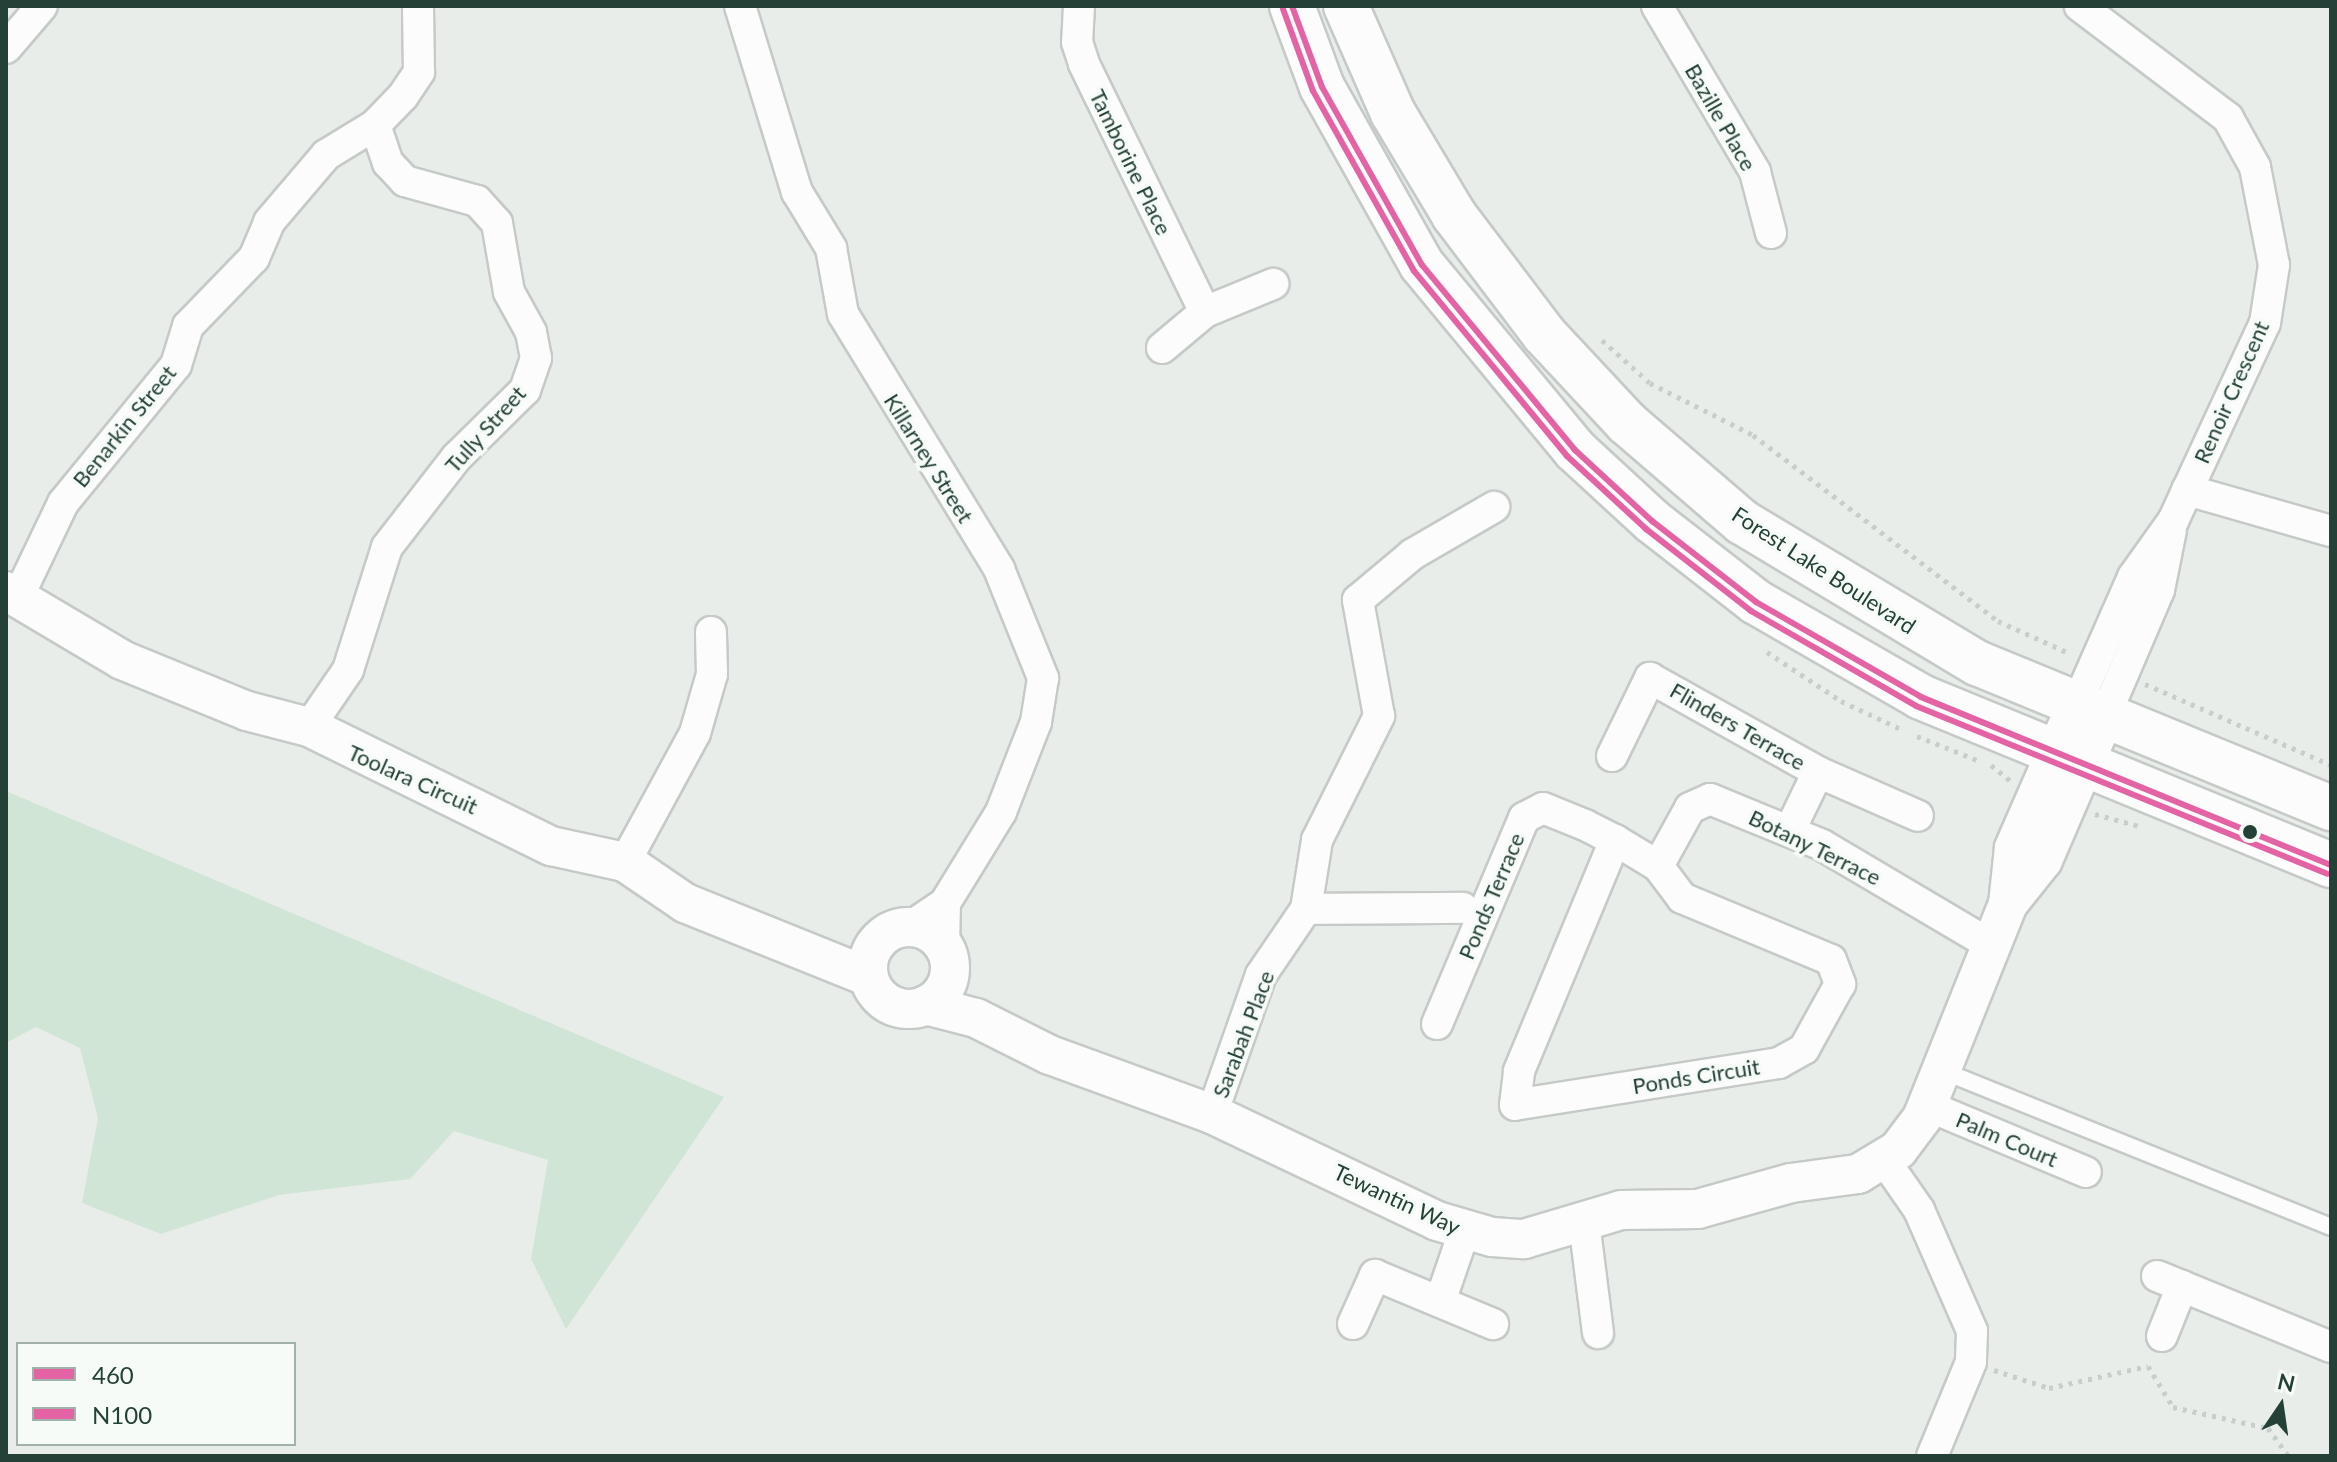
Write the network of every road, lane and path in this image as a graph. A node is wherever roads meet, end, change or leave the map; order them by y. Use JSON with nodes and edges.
{"nodes":[{"id":1,"x":42,"y":6,"type":"edge"},
{"id":2,"x":418,"y":6,"type":"edge"},
{"id":3,"x":740,"y":6,"type":"edge"},
{"id":4,"x":1079,"y":6,"type":"edge"},
{"id":5,"x":1292,"y":6,"type":"edge"},
{"id":6,"x":1346,"y":6,"type":"edge"},
{"id":7,"x":1657,"y":6,"type":"edge"},
{"id":8,"x":2080,"y":6,"type":"edge"},
{"id":9,"x":6,"y":48,"type":"edge"},
{"id":10,"x":375,"y":125,"type":"junction"},
{"id":11,"x":1771,"y":233,"type":"dead end"},
{"id":12,"x":1273,"y":284,"type":"dead end"},
{"id":13,"x":1205,"y":312,"type":"junction"},
{"id":14,"x":1592,"y":332,"type":"dead end"},
{"id":15,"x":1162,"y":348,"type":"dead end"},
{"id":16,"x":2187,"y":490,"type":"junction"},
{"id":17,"x":1494,"y":507,"type":"dead end"},
{"id":18,"x":2173,"y":521,"type":"junction"},
{"id":19,"x":2331,"y":531,"type":"edge"},
{"id":20,"x":12,"y":593,"type":"edge"},
{"id":21,"x":711,"y":632,"type":"dead end"},
{"id":22,"x":2095,"y":663,"type":"junction"},
{"id":23,"x":2123,"y":674,"type":"junction"},
{"id":24,"x":2091,"y":710,"type":"junction"},
{"id":25,"x":309,"y":727,"type":"junction"},
{"id":26,"x":1612,"y":756,"type":"dead end"},
{"id":27,"x":2070,"y":758,"type":"junction"},
{"id":28,"x":2331,"y":765,"type":"edge"},
{"id":29,"x":1818,"y":772,"type":"junction"},
{"id":30,"x":2331,"y":808,"type":"edge"},
{"id":31,"x":1918,"y":816,"type":"dead end"},
{"id":32,"x":1790,"y":830,"type":"junction"},
{"id":33,"x":1615,"y":840,"type":"junction"},
{"id":34,"x":625,"y":862,"type":"junction"},
{"id":35,"x":2331,"y":865,"type":"edge"},
{"id":36,"x":1658,"y":866,"type":"junction"},
{"id":37,"x":945,"y":903,"type":"junction"},
{"id":38,"x":1463,"y":908,"type":"dead end"},
{"id":39,"x":1306,"y":909,"type":"junction"},
{"id":40,"x":894,"y":934,"type":"junction"},
{"id":41,"x":1993,"y":946,"type":"junction"},
{"id":42,"x":824,"y":956,"type":"junction"},
{"id":43,"x":947,"y":961,"type":"junction"},
{"id":44,"x":869,"y":977,"type":"junction"},
{"id":45,"x":926,"y":1005,"type":"junction"},
{"id":46,"x":976,"y":1018,"type":"junction"},
{"id":47,"x":1437,"y":1024,"type":"dead end"},
{"id":48,"x":1943,"y":1071,"type":"junction"},
{"id":49,"x":1928,"y":1106,"type":"junction"},
{"id":50,"x":1212,"y":1114,"type":"junction"},
{"id":51,"x":1885,"y":1161,"type":"junction"},
{"id":52,"x":2086,"y":1172,"type":"dead end"},
{"id":53,"x":1584,"y":1222,"type":"junction"},
{"id":54,"x":2331,"y":1227,"type":"edge"},
{"id":55,"x":1464,"y":1232,"type":"junction"},
{"id":56,"x":1441,"y":1299,"type":"junction"},
{"id":57,"x":1353,"y":1324,"type":"dead end"},
{"id":58,"x":1493,"y":1324,"type":"dead end"},
{"id":59,"x":1598,"y":1333,"type":"dead end"},
{"id":60,"x":2162,"y":1336,"type":"dead end"},
{"id":61,"x":2331,"y":1347,"type":"edge"},
{"id":62,"x":1971,"y":1362,"type":"junction"},
{"id":63,"x":1932,"y":1456,"type":"edge"},
{"id":64,"x":2288,"y":1456,"type":"edge"}],
"edges":[{"from":1,"to":9,"type":"street"},
{"from":2,"to":10,"type":"street","name":"Benarkin Street"},
{"from":3,"to":37,"type":"street","name":"Killarney Street"},
{"from":4,"to":13,"type":"street","name":"Tamborine Place"},
{"from":5,"to":27,"type":"main road"},
{"from":6,"to":24,"type":"main road","name":"Forest Lake Boulevard"},
{"from":7,"to":11,"type":"street","name":"Bazille Place"},
{"from":8,"to":16,"type":"street","name":"Renoir Crescent"},
{"from":10,"to":20,"type":"street","name":"Benarkin Street"},
{"from":10,"to":25,"type":"street","name":"Tully Street"},
{"from":12,"to":13,"type":"street"},
{"from":13,"to":15,"type":"street"},
{"from":14,"to":22,"type":"path"},
{"from":16,"to":18,"type":"street","name":"Renoir Crescent"},
{"from":16,"to":19,"type":"street"},
{"from":17,"to":39,"type":"street","name":"Sarabah Place"},
{"from":18,"to":22,"type":"street","name":"Renoir Crescent"},
{"from":18,"to":23,"type":"street","name":"Renoir Crescent"},
{"from":20,"to":25,"type":"street","name":"Toolara Circuit"},
{"from":21,"to":34,"type":"street"},
{"from":22,"to":24,"type":"street","name":"Renoir Crescent"},
{"from":23,"to":24,"type":"street","name":"Renoir Crescent"},
{"from":23,"to":28,"type":"path"},
{"from":24,"to":27,"type":"street"},
{"from":24,"to":30,"type":"main road","name":"Forest Lake Boulevard"},
{"from":25,"to":34,"type":"street","name":"Toolara Circuit"},
{"from":26,"to":29,"type":"street","name":"Flinders Terrace"},
{"from":27,"to":35,"type":"main road"},
{"from":27,"to":41,"type":"street"},
{"from":29,"to":31,"type":"street","name":"Flinders Terrace"},
{"from":29,"to":32,"type":"street","name":"Flinders Terrace"},
{"from":32,"to":36,"type":"street","name":"Botany Terrace"},
{"from":32,"to":41,"type":"street","name":"Botany Terrace"},
{"from":33,"to":36,"type":"street","name":"Ponds Circuit"},
{"from":33,"to":36,"type":"street","name":"Ponds Circuit"},
{"from":33,"to":47,"type":"street","name":"Ponds Terrace"},
{"from":34,"to":42,"type":"street","name":"Toolara Circuit"},
{"from":37,"to":40,"type":"street","name":"Killarney Street"},
{"from":37,"to":43,"type":"street"},
{"from":38,"to":39,"type":"street"},
{"from":39,"to":50,"type":"street","name":"Sarabah Place"},
{"from":40,"to":42,"type":"street"},
{"from":40,"to":43,"type":"street"},
{"from":40,"to":44,"type":"street"},
{"from":41,"to":48,"type":"street"},
{"from":42,"to":44,"type":"street","name":"Toolara Circuit"},
{"from":43,"to":45,"type":"street"},
{"from":43,"to":46,"type":"street"},
{"from":44,"to":45,"type":"street","name":"Toolara Circuit"},
{"from":45,"to":46,"type":"street","name":"Tewantin Way"},
{"from":46,"to":50,"type":"street","name":"Tewantin Way"},
{"from":48,"to":49,"type":"street"},
{"from":48,"to":54,"type":"lane"},
{"from":49,"to":51,"type":"street"},
{"from":49,"to":52,"type":"street","name":"Palm Court"},
{"from":50,"to":55,"type":"street","name":"Tewantin Way"},
{"from":51,"to":53,"type":"street","name":"Tewantin Way"},
{"from":51,"to":62,"type":"street"},
{"from":53,"to":55,"type":"street","name":"Tewantin Way"},
{"from":53,"to":59,"type":"street"},
{"from":55,"to":56,"type":"street"},
{"from":56,"to":57,"type":"street"},
{"from":56,"to":58,"type":"street"},
{"from":60,"to":61,"type":"street"},
{"from":62,"to":63,"type":"street"},
{"from":62,"to":64,"type":"path"}]}
